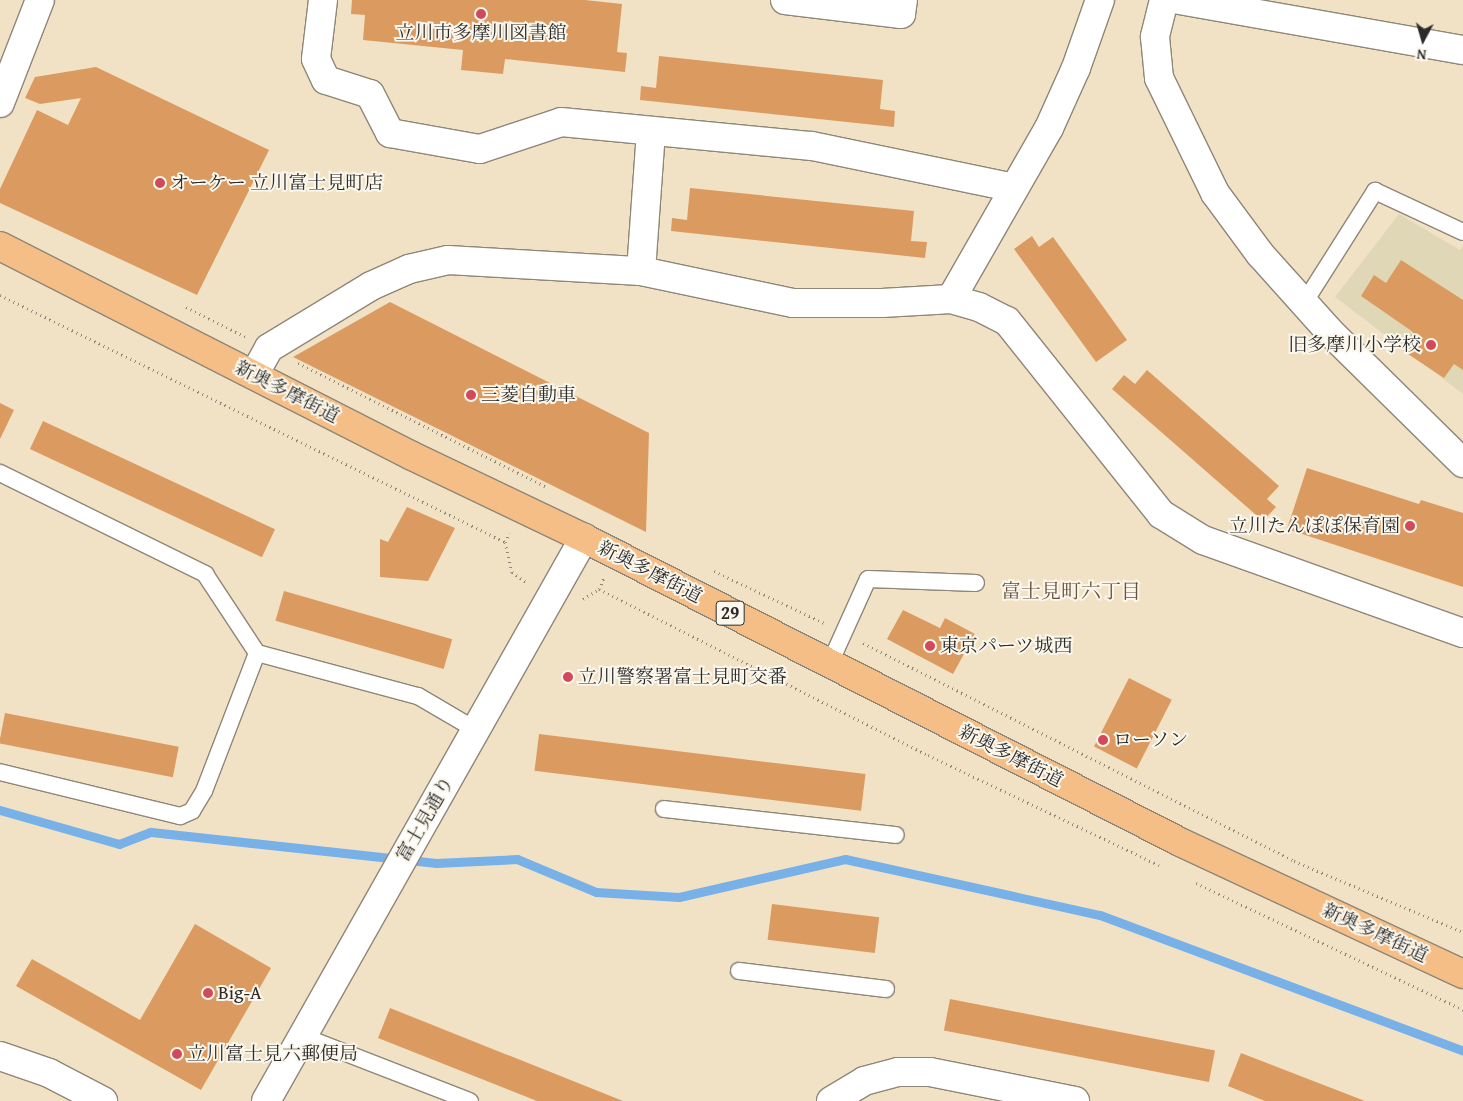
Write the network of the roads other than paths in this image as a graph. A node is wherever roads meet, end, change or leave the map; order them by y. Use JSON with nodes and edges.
{"nodes":[{"id":1,"x":40,"y":0,"type":"edge"},
{"id":2,"x":324,"y":0,"type":"edge"},
{"id":3,"x":785,"y":0,"type":"edge"},
{"id":4,"x":903,"y":0,"type":"edge"},
{"id":5,"x":1100,"y":0,"type":"edge"},
{"id":6,"x":1164,"y":0,"type":"edge"},
{"id":7,"x":1179,"y":0,"type":"edge"},
{"id":8,"x":1463,"y":50,"type":"edge"},
{"id":9,"x":0,"y":102,"type":"edge"},
{"id":10,"x":651,"y":133,"type":"junction"},
{"id":11,"x":1014,"y":188,"type":"junction"},
{"id":12,"x":1463,"y":232,"type":"edge"},
{"id":13,"x":0,"y":246,"type":"edge"},
{"id":14,"x":641,"y":271,"type":"junction"},
{"id":15,"x":951,"y":299,"type":"junction"},
{"id":16,"x":1304,"y":303,"type":"junction"},
{"id":17,"x":254,"y":375,"type":"junction"},
{"id":18,"x":1463,"y":463,"type":"edge"},
{"id":19,"x":0,"y":473,"type":"edge"},
{"id":20,"x":584,"y":538,"type":"junction"},
{"id":21,"x":976,"y":583,"type":"dead end"},
{"id":22,"x":1463,"y":633,"type":"edge"},
{"id":23,"x":257,"y":653,"type":"junction"},
{"id":24,"x":830,"y":663,"type":"junction"},
{"id":25,"x":476,"y":730,"type":"junction"},
{"id":26,"x":0,"y":772,"type":"edge"},
{"id":27,"x":664,"y":809,"type":"dead end"},
{"id":28,"x":896,"y":835,"type":"dead end"},
{"id":29,"x":739,"y":971,"type":"dead end"},
{"id":30,"x":1463,"y":974,"type":"edge"},
{"id":31,"x":886,"y":989,"type":"dead end"},
{"id":32,"x":302,"y":1036,"type":"junction"},
{"id":33,"x":0,"y":1056,"type":"edge"},
{"id":34,"x":1041,"y":1098,"type":"edge"},
{"id":35,"x":103,"y":1101,"type":"edge"},
{"id":36,"x":266,"y":1101,"type":"edge"},
{"id":37,"x":470,"y":1101,"type":"edge"},
{"id":38,"x":831,"y":1101,"type":"edge"},
{"id":39,"x":1075,"y":1101,"type":"edge"}],
"edges":[{"from":1,"to":9,"type":"street"},
{"from":2,"to":10,"type":"street"},
{"from":3,"to":4,"type":"street"},
{"from":5,"to":11,"type":"street"},
{"from":6,"to":16,"type":"street"},
{"from":7,"to":8,"type":"street"},
{"from":10,"to":11,"type":"street"},
{"from":10,"to":14,"type":"street"},
{"from":11,"to":15,"type":"street"},
{"from":12,"to":16,"type":"lane"},
{"from":13,"to":17,"type":"main road","name":"新奥多摩街道","number":"29"},
{"from":14,"to":15,"type":"street"},
{"from":14,"to":17,"type":"street"},
{"from":15,"to":22,"type":"street"},
{"from":16,"to":18,"type":"street"},
{"from":17,"to":20,"type":"main road","name":"新奥多摩街道","number":"29"},
{"from":19,"to":23,"type":"lane"},
{"from":20,"to":24,"type":"main road","name":"新奥多摩街道","number":"29"},
{"from":20,"to":25,"type":"street","name":"富士見通り"},
{"from":21,"to":24,"type":"lane"},
{"from":23,"to":25,"type":"lane"},
{"from":23,"to":26,"type":"lane"},
{"from":24,"to":30,"type":"main road","name":"新奥多摩街道","number":"29"},
{"from":25,"to":32,"type":"street","name":"富士見通り"},
{"from":27,"to":28,"type":"lane"},
{"from":29,"to":31,"type":"lane"},
{"from":32,"to":36,"type":"street","name":"富士見通り"},
{"from":32,"to":37,"type":"lane"},
{"from":33,"to":35,"type":"street"},
{"from":34,"to":38,"type":"street"},
{"from":34,"to":39,"type":"street"}]}
